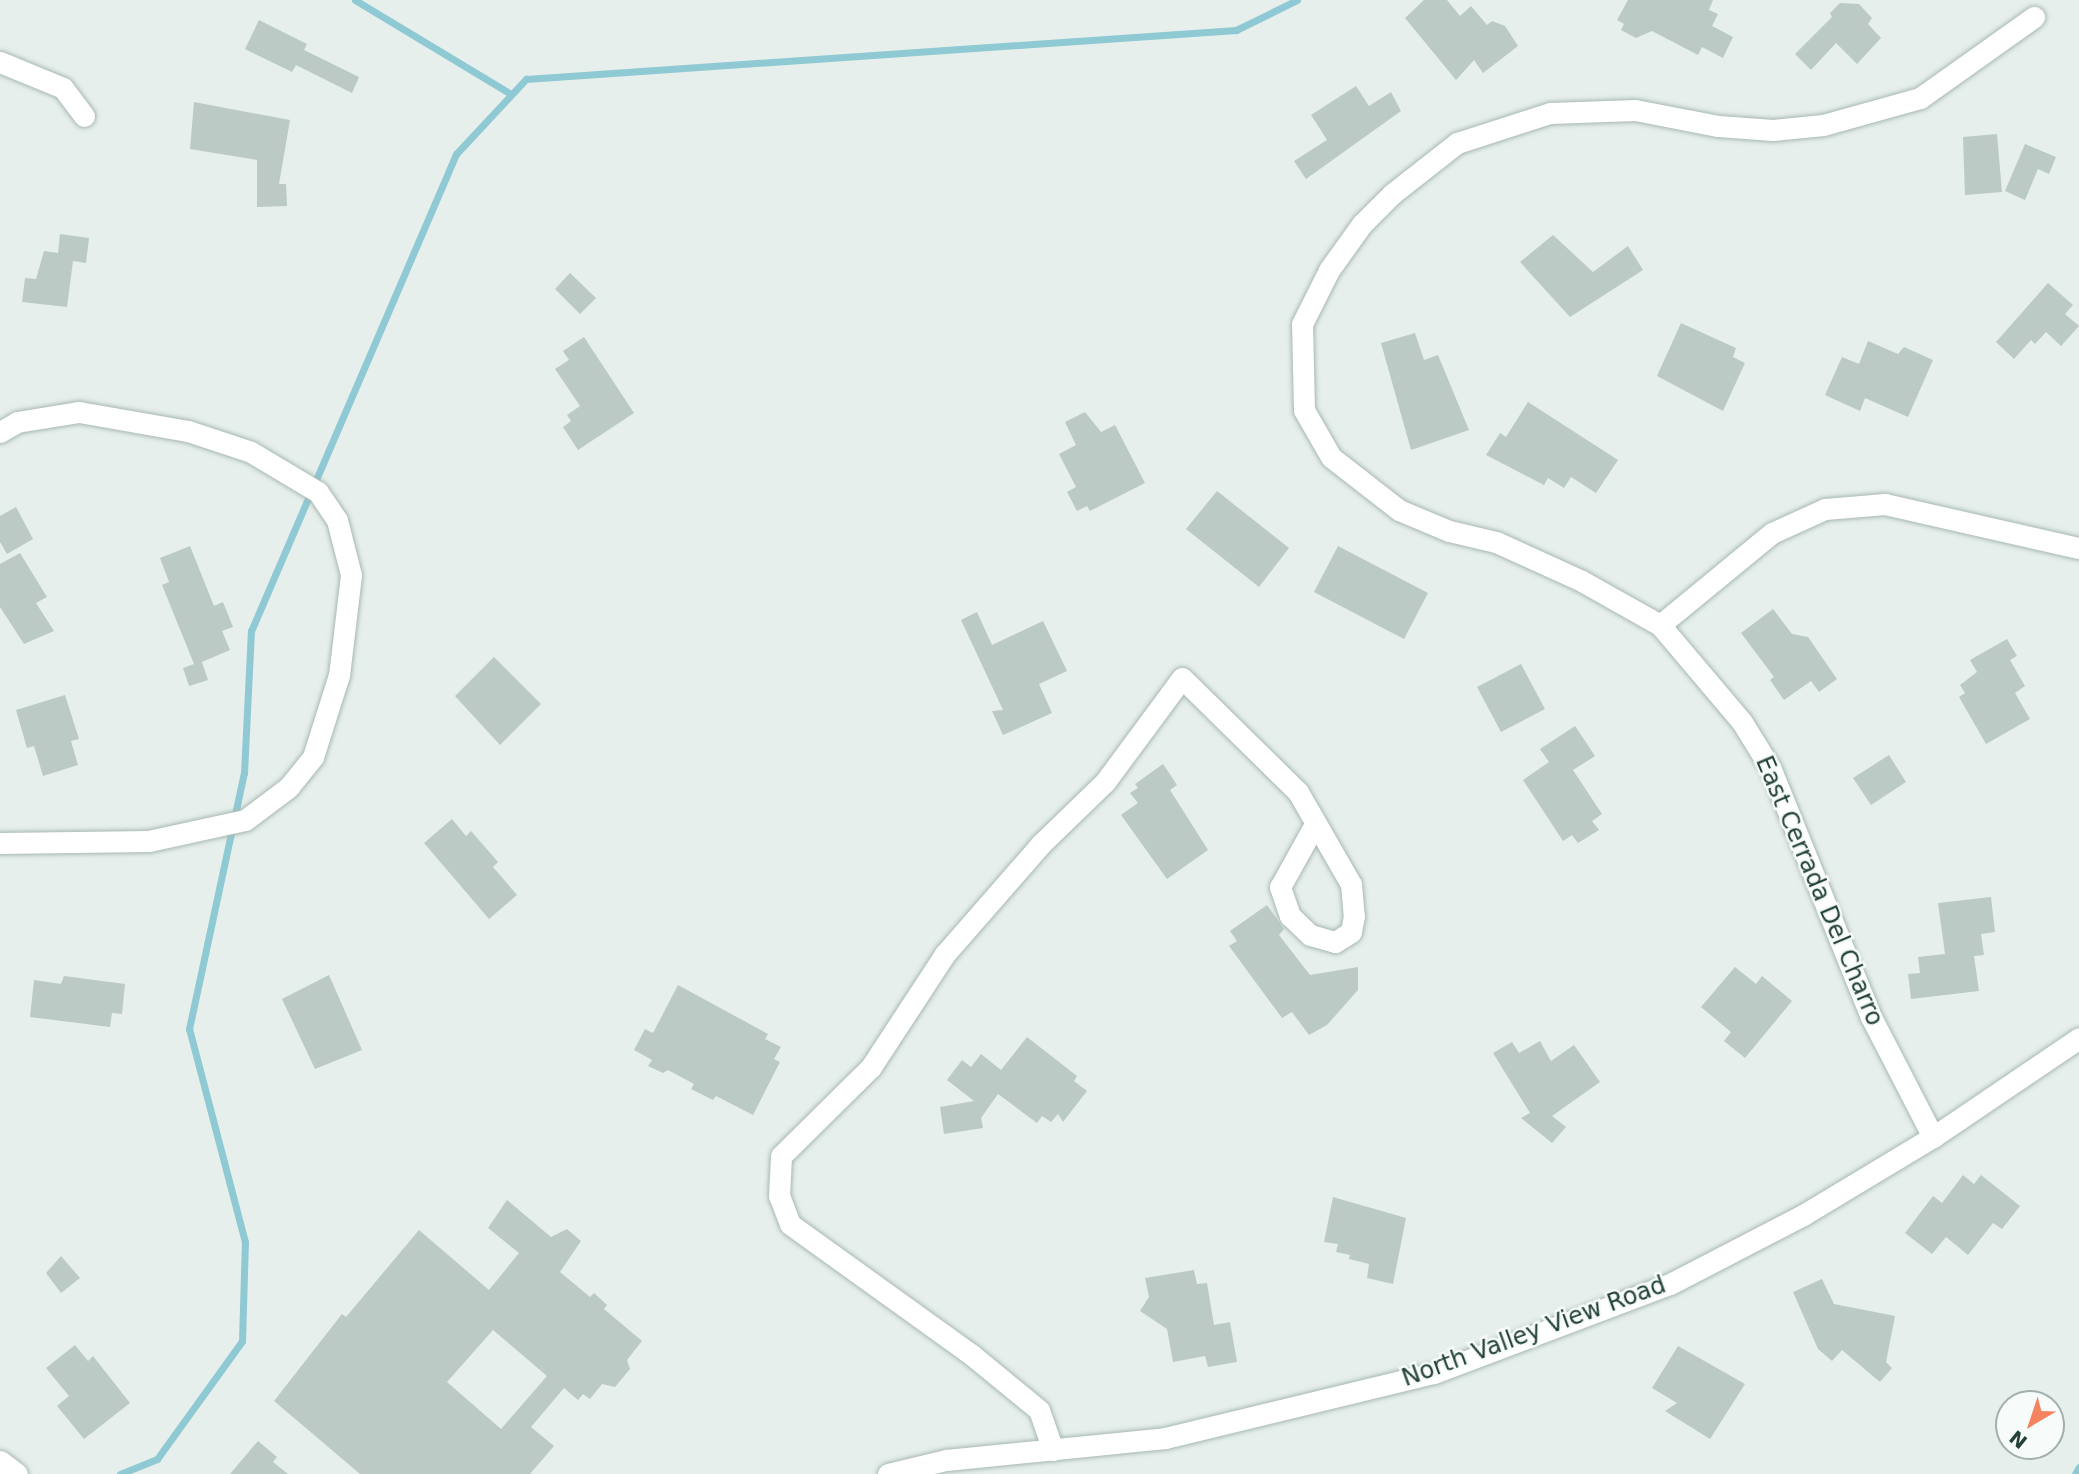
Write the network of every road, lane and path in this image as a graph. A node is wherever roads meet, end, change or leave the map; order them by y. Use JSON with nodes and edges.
{"nodes":[{"id":1,"x":2034,"y":17,"type":"dead end"},
{"id":2,"x":0,"y":62,"type":"edge"},
{"id":3,"x":84,"y":116,"type":"dead end"},
{"id":4,"x":0,"y":432,"type":"edge"},
{"id":5,"x":2079,"y":548,"type":"edge"},
{"id":6,"x":1660,"y":625,"type":"junction"},
{"id":7,"x":1314,"y":825,"type":"junction"},
{"id":8,"x":0,"y":843,"type":"edge"},
{"id":9,"x":2079,"y":1038,"type":"edge"},
{"id":10,"x":1933,"y":1137,"type":"junction"},
{"id":11,"x":1053,"y":1450,"type":"junction"},
{"id":12,"x":0,"y":1461,"type":"edge"},
{"id":13,"x":17,"y":1474,"type":"edge"},
{"id":14,"x":888,"y":1474,"type":"edge"}],
"edges":[{"from":1,"to":6,"type":"street"},
{"from":2,"to":3,"type":"street"},
{"from":4,"to":8,"type":"street"},
{"from":5,"to":6,"type":"street"},
{"from":6,"to":10,"type":"street","name":"East Cerrada Del Charro"},
{"from":7,"to":7,"type":"street"},
{"from":7,"to":11,"type":"street"},
{"from":9,"to":10,"type":"street","name":"North Valley View Road"},
{"from":10,"to":11,"type":"street","name":"North Valley View Road"},
{"from":11,"to":14,"type":"street","name":"North Valley View Road"},
{"from":12,"to":13,"type":"street"}]}
